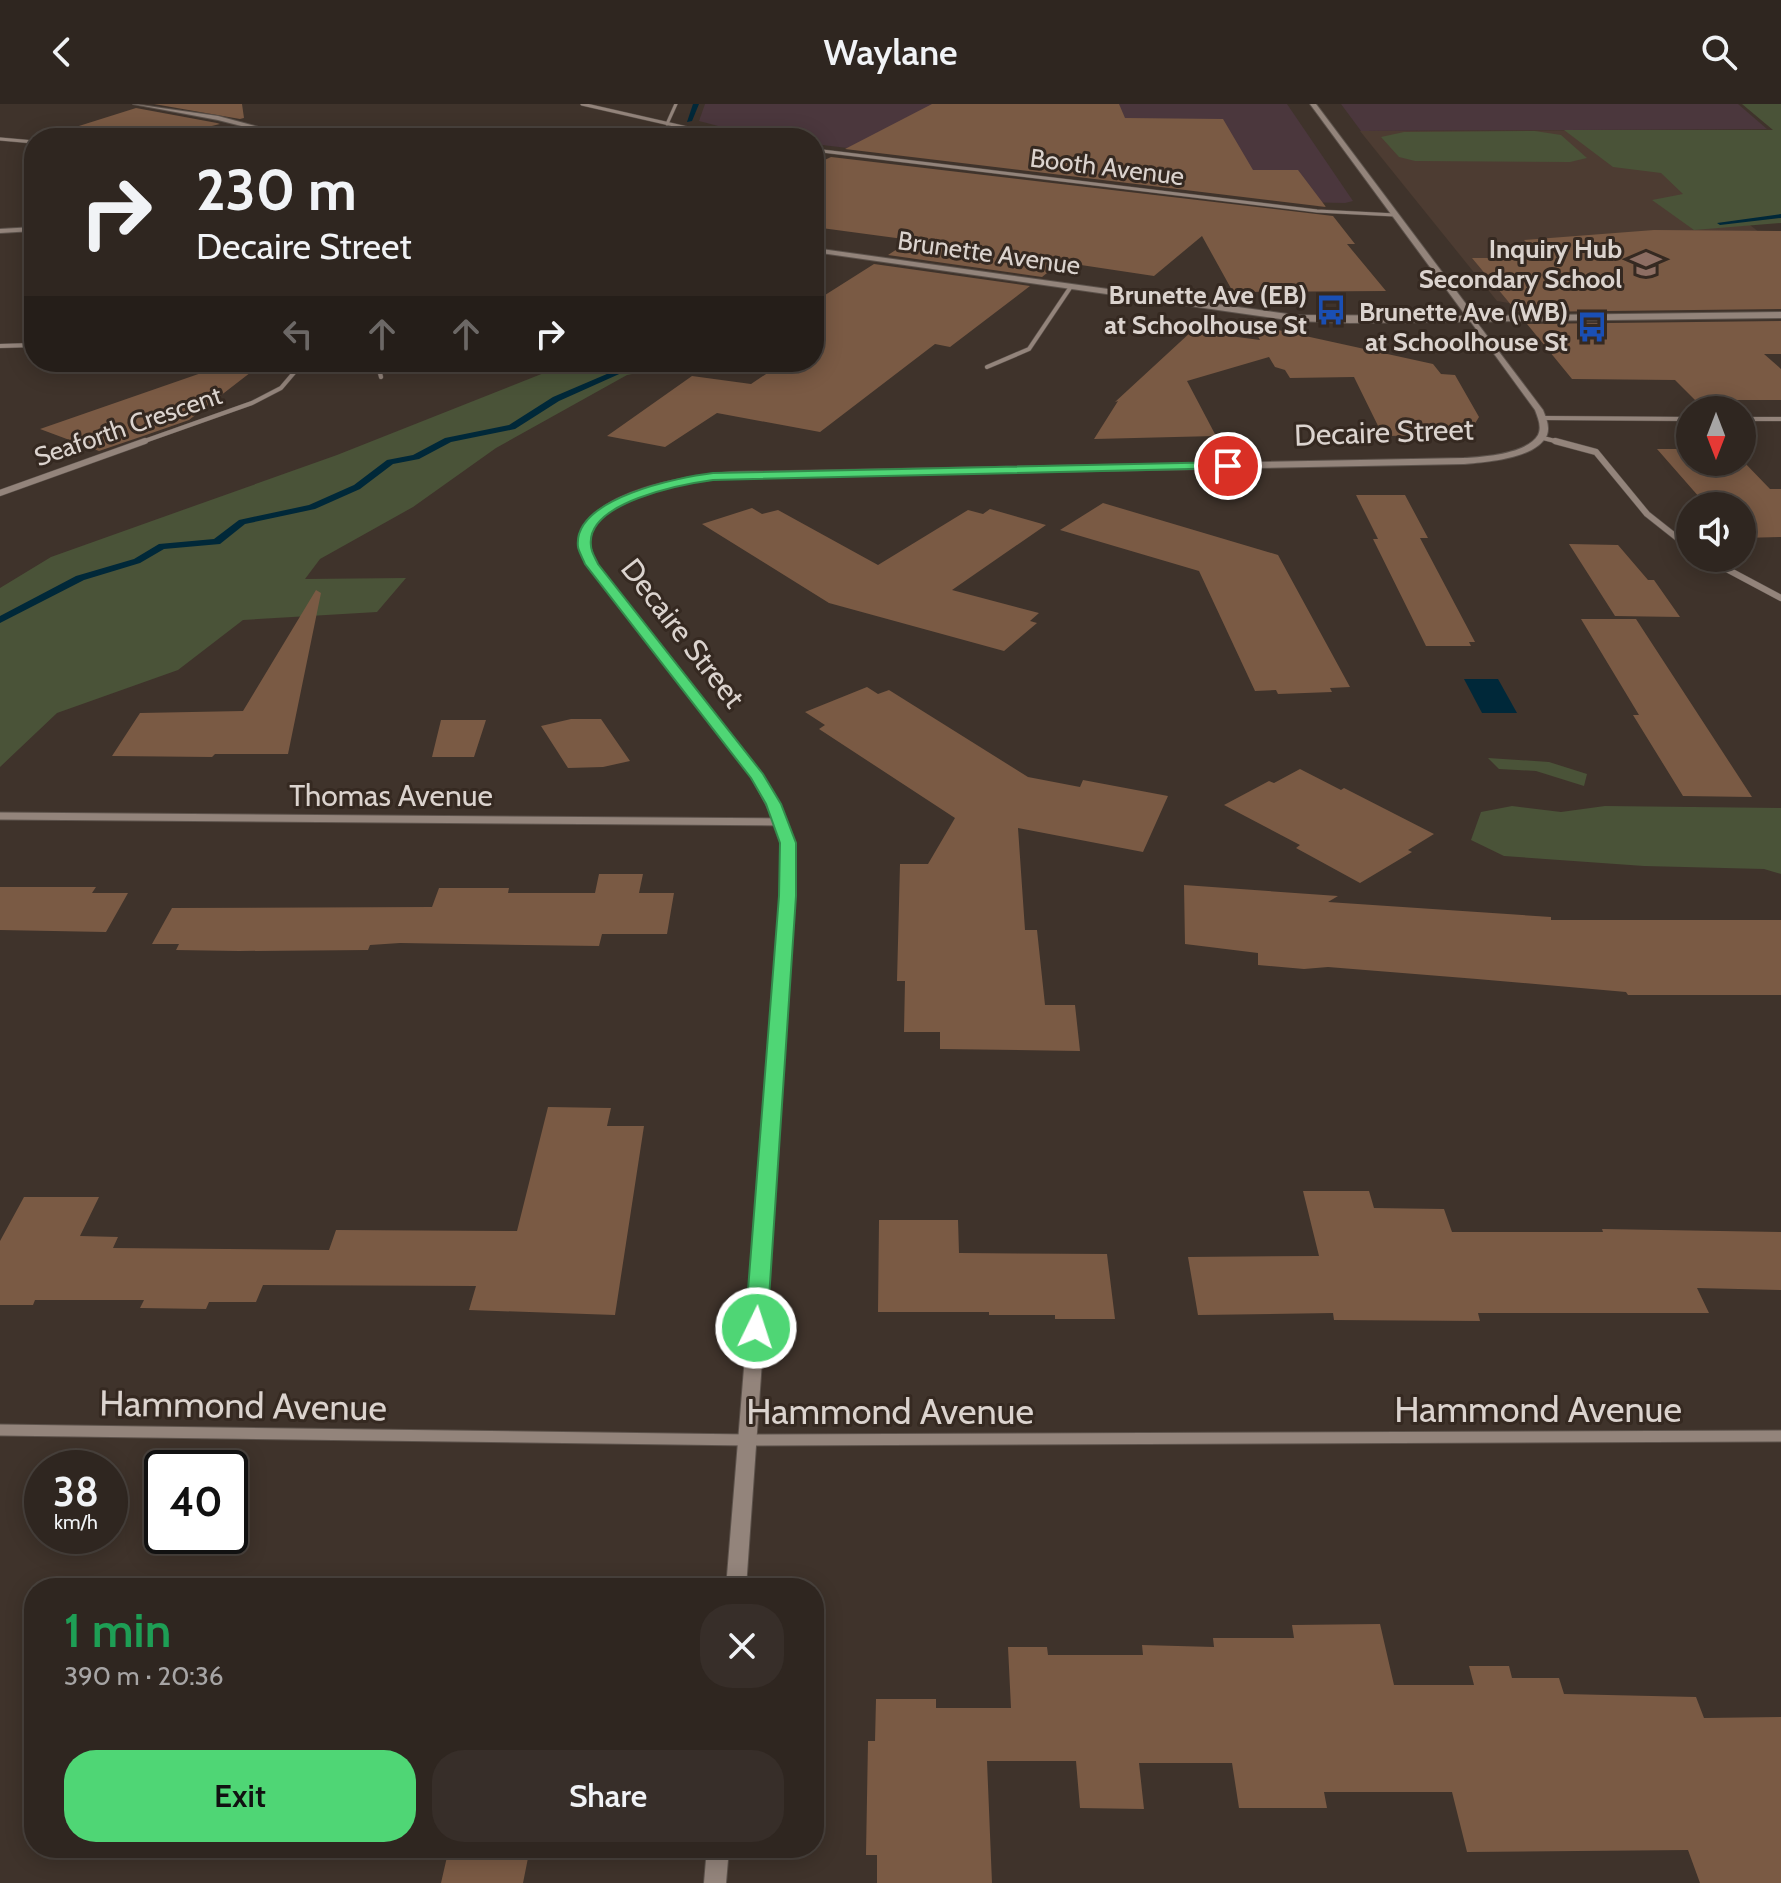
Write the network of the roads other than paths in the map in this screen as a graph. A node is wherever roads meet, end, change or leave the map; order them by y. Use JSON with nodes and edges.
{"nodes":[{"id":1,"x":136,"y":104,"type":"edge"},
{"id":2,"x":582,"y":104,"type":"edge"},
{"id":3,"x":676,"y":104,"type":"edge"},
{"id":4,"x":1313,"y":104,"type":"edge"},
{"id":5,"x":667,"y":124,"type":"junction"},
{"id":6,"x":257,"y":128,"type":"edge"},
{"id":7,"x":680,"y":128,"type":"edge"},
{"id":8,"x":0,"y":139,"type":"edge"},
{"id":9,"x":24,"y":141,"type":"edge"},
{"id":10,"x":824,"y":151,"type":"edge"},
{"id":11,"x":1395,"y":215,"type":"junction"},
{"id":12,"x":24,"y":230,"type":"edge"},
{"id":13,"x":0,"y":231,"type":"edge"},
{"id":14,"x":824,"y":251,"type":"edge"},
{"id":15,"x":1070,"y":288,"type":"junction"},
{"id":16,"x":1781,"y":315,"type":"edge"},
{"id":17,"x":1472,"y":318,"type":"junction"},
{"id":18,"x":24,"y":343,"type":"edge"},
{"id":19,"x":0,"y":346,"type":"edge"},
{"id":20,"x":987,"y":367,"type":"dead end"},
{"id":21,"x":296,"y":372,"type":"edge"},
{"id":22,"x":380,"y":372,"type":"edge"},
{"id":23,"x":381,"y":377,"type":"dead end"},
{"id":24,"x":1545,"y":418,"type":"junction"},
{"id":25,"x":1676,"y":419,"type":"edge"},
{"id":26,"x":1756,"y":419,"type":"edge"},
{"id":27,"x":1781,"y":419,"type":"edge"},
{"id":28,"x":1543,"y":438,"type":"junction"},
{"id":29,"x":0,"y":493,"type":"edge"},
{"id":30,"x":1676,"y":537,"type":"edge"},
{"id":31,"x":1732,"y":572,"type":"edge"},
{"id":32,"x":1781,"y":598,"type":"edge"},
{"id":33,"x":0,"y":816,"type":"edge"},
{"id":34,"x":781,"y":822,"type":"junction"},
{"id":35,"x":0,"y":1430,"type":"edge"},
{"id":36,"x":1781,"y":1436,"type":"edge"},
{"id":37,"x":748,"y":1440,"type":"junction"},
{"id":38,"x":737,"y":1578,"type":"edge"},
{"id":39,"x":717,"y":1858,"type":"edge"},
{"id":40,"x":715,"y":1883,"type":"edge"}],
"edges":[{"from":1,"to":6,"type":"main road"},
{"from":2,"to":5,"type":"street"},
{"from":3,"to":5,"type":"street"},
{"from":4,"to":11,"type":"main road"},
{"from":5,"to":7,"type":"street"},
{"from":8,"to":9,"type":"street"},
{"from":10,"to":11,"type":"street","name":"Booth Avenue"},
{"from":11,"to":17,"type":"main road"},
{"from":12,"to":13,"type":"street"},
{"from":14,"to":15,"type":"main road","name":"Brunette Avenue"},
{"from":15,"to":17,"type":"main road","name":"Brunette Avenue"},
{"from":15,"to":20,"type":"street"},
{"from":16,"to":17,"type":"main road","name":"Brunette Avenue"},
{"from":17,"to":24,"type":"street"},
{"from":18,"to":19,"type":"street"},
{"from":21,"to":29,"type":"street","name":"Seaforth Crescent"},
{"from":22,"to":23,"type":"street"},
{"from":24,"to":25,"type":"street"},
{"from":24,"to":28,"type":"street"},
{"from":26,"to":27,"type":"street"},
{"from":28,"to":30,"type":"street"},
{"from":28,"to":34,"type":"street","name":"Decaire Street"},
{"from":31,"to":32,"type":"street"},
{"from":33,"to":34,"type":"street","name":"Thomas Avenue"},
{"from":34,"to":37,"type":"street","name":"Decaire Street"},
{"from":35,"to":37,"type":"street","name":"Hammond Avenue"},
{"from":36,"to":37,"type":"street","name":"Hammond Avenue"},
{"from":37,"to":38,"type":"street","name":"Decaire Street"},
{"from":39,"to":40,"type":"street"}]}
